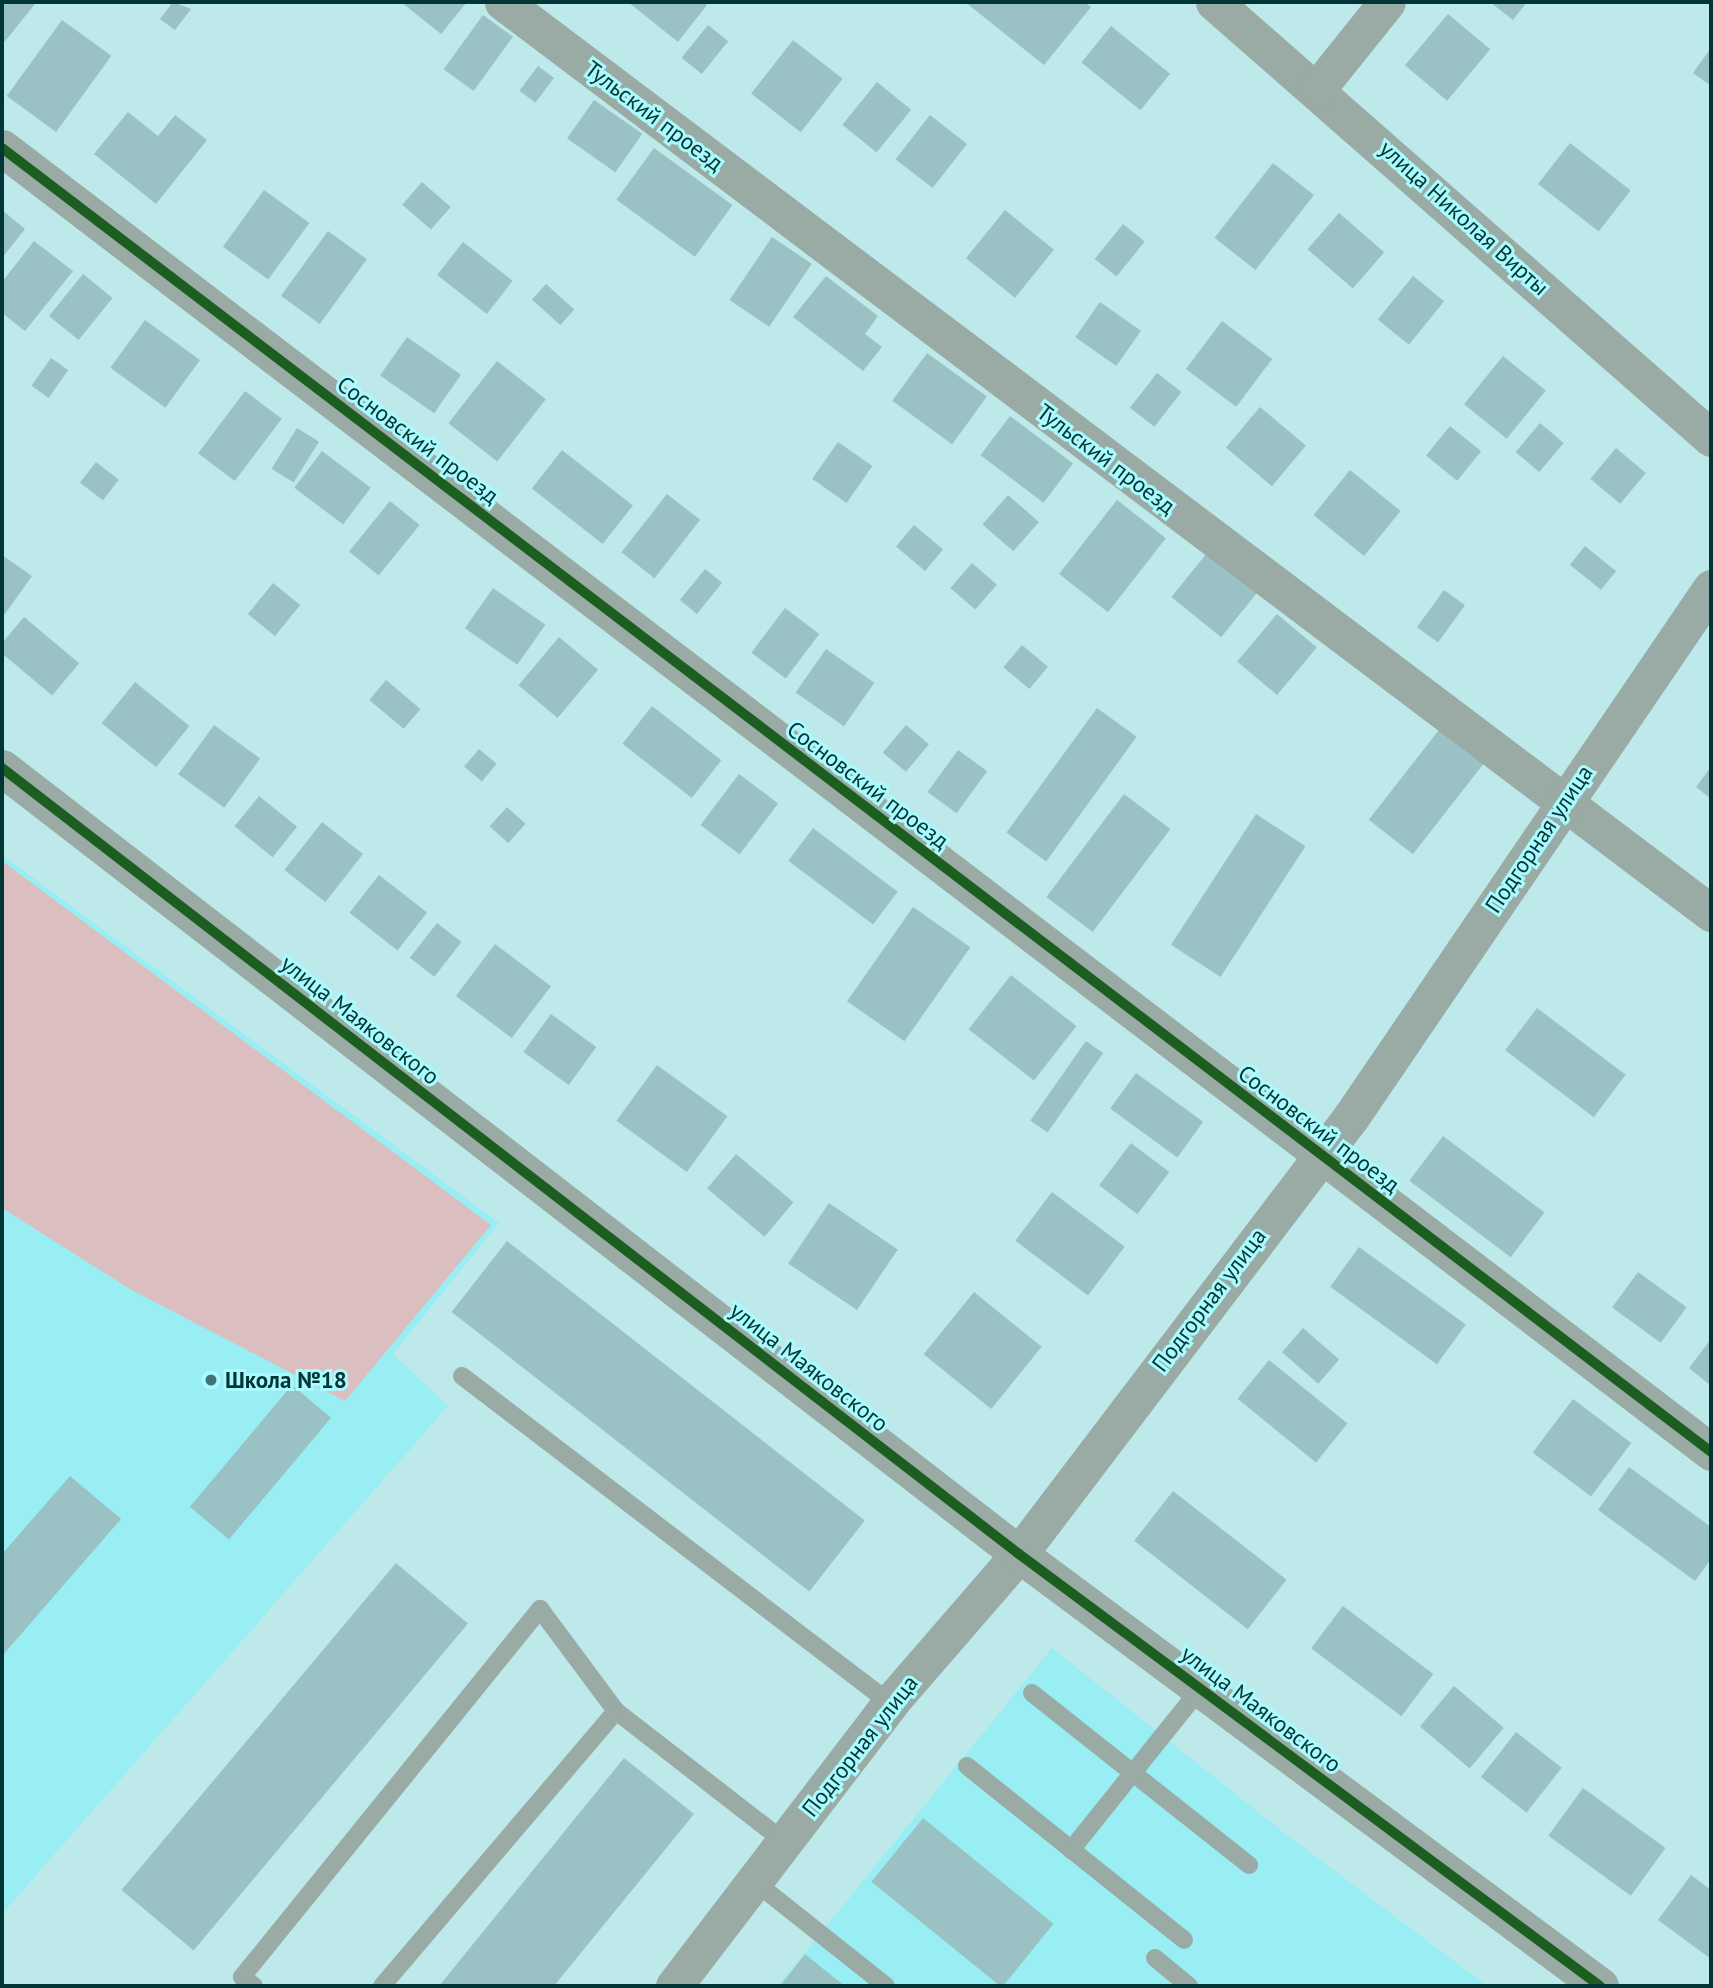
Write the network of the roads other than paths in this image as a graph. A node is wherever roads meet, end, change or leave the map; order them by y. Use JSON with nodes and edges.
{"nodes":[{"id":1,"x":503,"y":2,"type":"edge"},
{"id":2,"x":1214,"y":2,"type":"edge"},
{"id":3,"x":1387,"y":2,"type":"edge"},
{"id":4,"x":1318,"y":88,"type":"junction"},
{"id":5,"x":2,"y":149,"type":"edge"},
{"id":6,"x":1711,"y":438,"type":"edge"},
{"id":7,"x":1711,"y":588,"type":"edge"},
{"id":8,"x":2,"y":768,"type":"edge"},
{"id":9,"x":1562,"y":804,"type":"junction"},
{"id":10,"x":1711,"y":913,"type":"edge"},
{"id":11,"x":1320,"y":1156,"type":"junction"},
{"id":12,"x":462,"y":1376,"type":"dead end"},
{"id":13,"x":1711,"y":1452,"type":"edge"},
{"id":14,"x":1019,"y":1554,"type":"junction"},
{"id":15,"x":1199,"y":1690,"type":"junction"},
{"id":16,"x":1032,"y":1693,"type":"dead end"},
{"id":17,"x":890,"y":1703,"type":"junction"},
{"id":18,"x":616,"y":1711,"type":"junction"},
{"id":19,"x":967,"y":1766,"type":"dead end"},
{"id":20,"x":1133,"y":1773,"type":"junction"},
{"id":21,"x":786,"y":1843,"type":"junction"},
{"id":22,"x":1071,"y":1850,"type":"junction"},
{"id":23,"x":1249,"y":1865,"type":"dead end"},
{"id":24,"x":755,"y":1882,"type":"junction"},
{"id":25,"x":1184,"y":1940,"type":"dead end"},
{"id":26,"x":1155,"y":1958,"type":"dead end"},
{"id":27,"x":254,"y":1986,"type":"edge"},
{"id":28,"x":382,"y":1986,"type":"edge"},
{"id":29,"x":674,"y":1986,"type":"edge"},
{"id":30,"x":886,"y":1986,"type":"edge"},
{"id":31,"x":1189,"y":1986,"type":"edge"},
{"id":32,"x":1600,"y":1986,"type":"edge"}],
"edges":[{"from":1,"to":9,"type":"street","name":"Тульский проезд"},
{"from":2,"to":4,"type":"street","name":"улица Николая Вирты"},
{"from":3,"to":4,"type":"street"},
{"from":4,"to":6,"type":"street","name":"улица Николая Вирты"},
{"from":5,"to":11,"type":"street","name":"Сосновский проезд"},
{"from":7,"to":9,"type":"street","name":"Подгорная улица"},
{"from":8,"to":14,"type":"street","name":"улица Маяковского"},
{"from":9,"to":10,"type":"street","name":"Тульский проезд"},
{"from":9,"to":11,"type":"street","name":"Подгорная улица"},
{"from":11,"to":13,"type":"street","name":"Сосновский проезд"},
{"from":11,"to":14,"type":"street","name":"Подгорная улица"},
{"from":12,"to":17,"type":"lane"},
{"from":14,"to":15,"type":"street","name":"улица Маяковского"},
{"from":14,"to":17,"type":"street","name":"Подгорная улица"},
{"from":15,"to":20,"type":"lane"},
{"from":15,"to":32,"type":"street","name":"улица Маяковского"},
{"from":16,"to":20,"type":"lane"},
{"from":17,"to":21,"type":"street","name":"Подгорная улица"},
{"from":18,"to":21,"type":"lane"},
{"from":18,"to":27,"type":"lane"},
{"from":18,"to":28,"type":"lane"},
{"from":19,"to":22,"type":"lane"},
{"from":20,"to":22,"type":"lane"},
{"from":20,"to":23,"type":"lane"},
{"from":21,"to":24,"type":"street","name":"Подгорная улица"},
{"from":22,"to":25,"type":"lane"},
{"from":24,"to":29,"type":"street","name":"Подгорная улица"},
{"from":24,"to":30,"type":"lane"},
{"from":26,"to":31,"type":"lane"}]}
